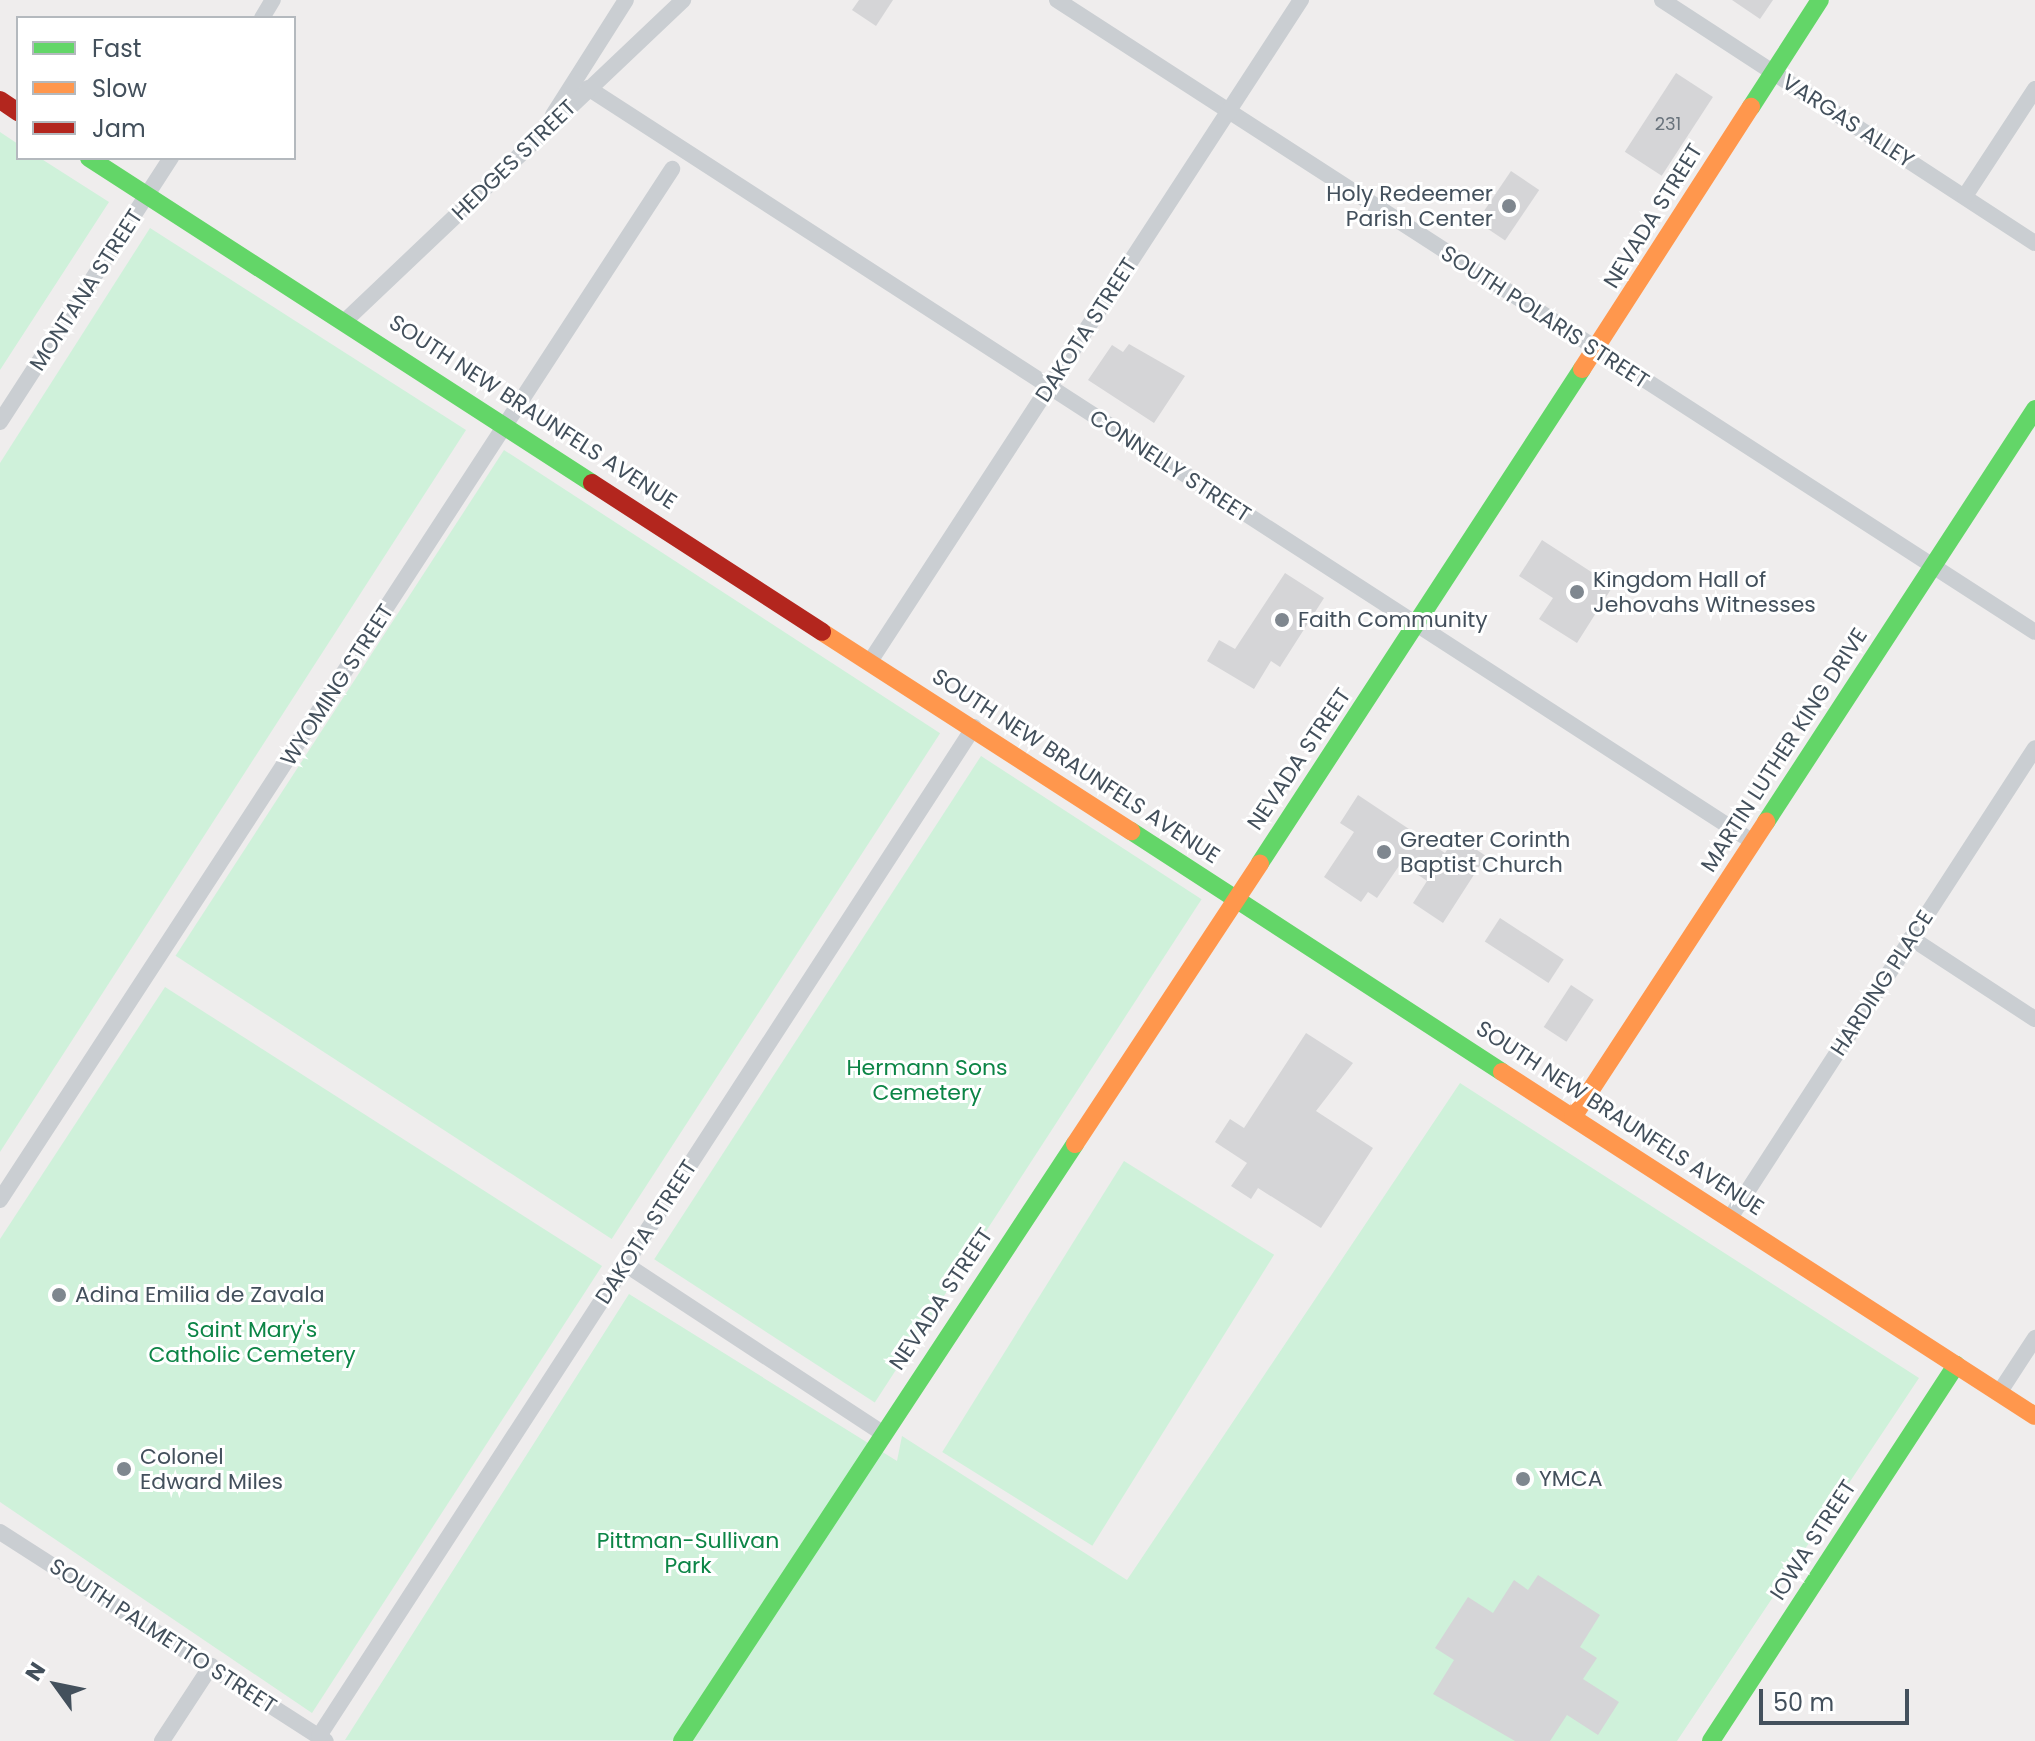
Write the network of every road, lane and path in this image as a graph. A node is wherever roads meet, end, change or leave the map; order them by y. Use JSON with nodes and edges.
{"nodes":[{"id":1,"x":626,"y":0,"type":"edge"},
{"id":2,"x":683,"y":0,"type":"edge"},
{"id":3,"x":1057,"y":0,"type":"edge"},
{"id":4,"x":1301,"y":0,"type":"edge"},
{"id":5,"x":1662,"y":0,"type":"edge"},
{"id":6,"x":1820,"y":0,"type":"edge"},
{"id":7,"x":1772,"y":72,"type":"junction"},
{"id":8,"x":588,"y":88,"type":"junction"},
{"id":9,"x":2035,"y":89,"type":"edge"},
{"id":10,"x":1229,"y":111,"type":"junction"},
{"id":11,"x":537,"y":139,"type":"junction"},
{"id":12,"x":92,"y":160,"type":"edge"},
{"id":13,"x":170,"y":160,"type":"edge"},
{"id":14,"x":672,"y":169,"type":"dead end"},
{"id":15,"x":147,"y":196,"type":"junction"},
{"id":16,"x":1965,"y":196,"type":"junction"},
{"id":17,"x":2035,"y":243,"type":"edge"},
{"id":18,"x":346,"y":320,"type":"junction"},
{"id":19,"x":1596,"y":350,"type":"junction"},
{"id":20,"x":1049,"y":388,"type":"junction"},
{"id":21,"x":2035,"y":409,"type":"edge"},
{"id":22,"x":0,"y":422,"type":"edge"},
{"id":23,"x":507,"y":424,"type":"junction"},
{"id":24,"x":1932,"y":567,"type":"junction"},
{"id":25,"x":1417,"y":625,"type":"junction"},
{"id":26,"x":2035,"y":632,"type":"edge"},
{"id":27,"x":871,"y":660,"type":"junction"},
{"id":28,"x":974,"y":727,"type":"junction"},
{"id":29,"x":2035,"y":748,"type":"edge"},
{"id":30,"x":1753,"y":842,"type":"junction"},
{"id":31,"x":1235,"y":899,"type":"junction"},
{"id":32,"x":1911,"y":938,"type":"junction"},
{"id":33,"x":2035,"y":1019,"type":"edge"},
{"id":34,"x":1573,"y":1117,"type":"junction"},
{"id":35,"x":0,"y":1200,"type":"edge"},
{"id":36,"x":1730,"y":1218,"type":"junction"},
{"id":37,"x":625,"y":1264,"type":"junction"},
{"id":38,"x":2035,"y":1338,"type":"edge"},
{"id":39,"x":1956,"y":1365,"type":"junction"},
{"id":40,"x":1999,"y":1393,"type":"junction"},
{"id":41,"x":2035,"y":1416,"type":"edge"},
{"id":42,"x":881,"y":1432,"type":"junction"},
{"id":43,"x":0,"y":1532,"type":"edge"},
{"id":44,"x":211,"y":1666,"type":"junction"},
{"id":45,"x":323,"y":1739,"type":"edge"},
{"id":46,"x":162,"y":1741,"type":"edge"},
{"id":47,"x":682,"y":1741,"type":"edge"},
{"id":48,"x":1711,"y":1741,"type":"edge"}],
"edges":[{"from":1,"to":11,"type":"street"},
{"from":2,"to":8,"type":"street","name":"HEDGES STREET"},
{"from":3,"to":10,"type":"street","name":"SOUTH POLARIS STREET"},
{"from":4,"to":10,"type":"street","name":"DAKOTA STREET"},
{"from":5,"to":7,"type":"street","name":"VARGAS ALLEY"},
{"from":6,"to":7,"type":"main road","name":"NEVADA STREET"},
{"from":7,"to":16,"type":"street","name":"VARGAS ALLEY"},
{"from":7,"to":19,"type":"main road","name":"NEVADA STREET"},
{"from":8,"to":11,"type":"street","name":"HEDGES STREET"},
{"from":8,"to":20,"type":"street","name":"CONNELLY STREET"},
{"from":9,"to":16,"type":"street"},
{"from":10,"to":19,"type":"street","name":"SOUTH POLARIS STREET"},
{"from":10,"to":20,"type":"street","name":"DAKOTA STREET"},
{"from":11,"to":18,"type":"street","name":"HEDGES STREET"},
{"from":12,"to":15,"type":"main road","name":"SOUTH NEW BRAUNFELS AVENUE"},
{"from":13,"to":15,"type":"street","name":"MONTANA STREET"},
{"from":14,"to":23,"type":"street","name":"WYOMING STREET"},
{"from":15,"to":18,"type":"main road","name":"SOUTH NEW BRAUNFELS AVENUE"},
{"from":15,"to":22,"type":"street","name":"MONTANA STREET"},
{"from":16,"to":17,"type":"street","name":"VARGAS ALLEY"},
{"from":18,"to":23,"type":"main road","name":"SOUTH NEW BRAUNFELS AVENUE"},
{"from":19,"to":24,"type":"street","name":"SOUTH POLARIS STREET"},
{"from":19,"to":25,"type":"main road","name":"NEVADA STREET"},
{"from":20,"to":25,"type":"street","name":"CONNELLY STREET"},
{"from":20,"to":27,"type":"street","name":"DAKOTA STREET"},
{"from":21,"to":24,"type":"main road","name":"MARTIN LUTHER KING DRIVE"},
{"from":23,"to":27,"type":"main road","name":"SOUTH NEW BRAUNFELS AVENUE"},
{"from":23,"to":35,"type":"street","name":"WYOMING STREET"},
{"from":24,"to":26,"type":"street","name":"SOUTH POLARIS STREET"},
{"from":24,"to":30,"type":"main road","name":"MARTIN LUTHER KING DRIVE"},
{"from":25,"to":30,"type":"street","name":"CONNELLY STREET"},
{"from":25,"to":31,"type":"main road","name":"NEVADA STREET"},
{"from":27,"to":28,"type":"main road","name":"SOUTH NEW BRAUNFELS AVENUE"},
{"from":28,"to":31,"type":"main road","name":"SOUTH NEW BRAUNFELS AVENUE"},
{"from":28,"to":37,"type":"street","name":"DAKOTA STREET"},
{"from":29,"to":32,"type":"street","name":"HARDING PLACE"},
{"from":30,"to":34,"type":"main road","name":"MARTIN LUTHER KING DRIVE"},
{"from":31,"to":34,"type":"main road","name":"SOUTH NEW BRAUNFELS AVENUE"},
{"from":31,"to":42,"type":"main road","name":"NEVADA STREET"},
{"from":32,"to":33,"type":"street"},
{"from":32,"to":36,"type":"street","name":"HARDING PLACE"},
{"from":34,"to":36,"type":"main road","name":"SOUTH NEW BRAUNFELS AVENUE"},
{"from":36,"to":39,"type":"main road","name":"SOUTH NEW BRAUNFELS AVENUE"},
{"from":37,"to":42,"type":"street"},
{"from":37,"to":45,"type":"street","name":"DAKOTA STREET"},
{"from":38,"to":40,"type":"street"},
{"from":39,"to":40,"type":"main road","name":"SOUTH NEW BRAUNFELS AVENUE"},
{"from":39,"to":48,"type":"main road","name":"IOWA STREET"},
{"from":40,"to":41,"type":"main road","name":"SOUTH NEW BRAUNFELS AVENUE"},
{"from":42,"to":47,"type":"main road","name":"NEVADA STREET"},
{"from":43,"to":44,"type":"street","name":"SOUTH PALMETTO STREET"},
{"from":44,"to":45,"type":"street","name":"SOUTH PALMETTO STREET"},
{"from":44,"to":46,"type":"street"}]}
